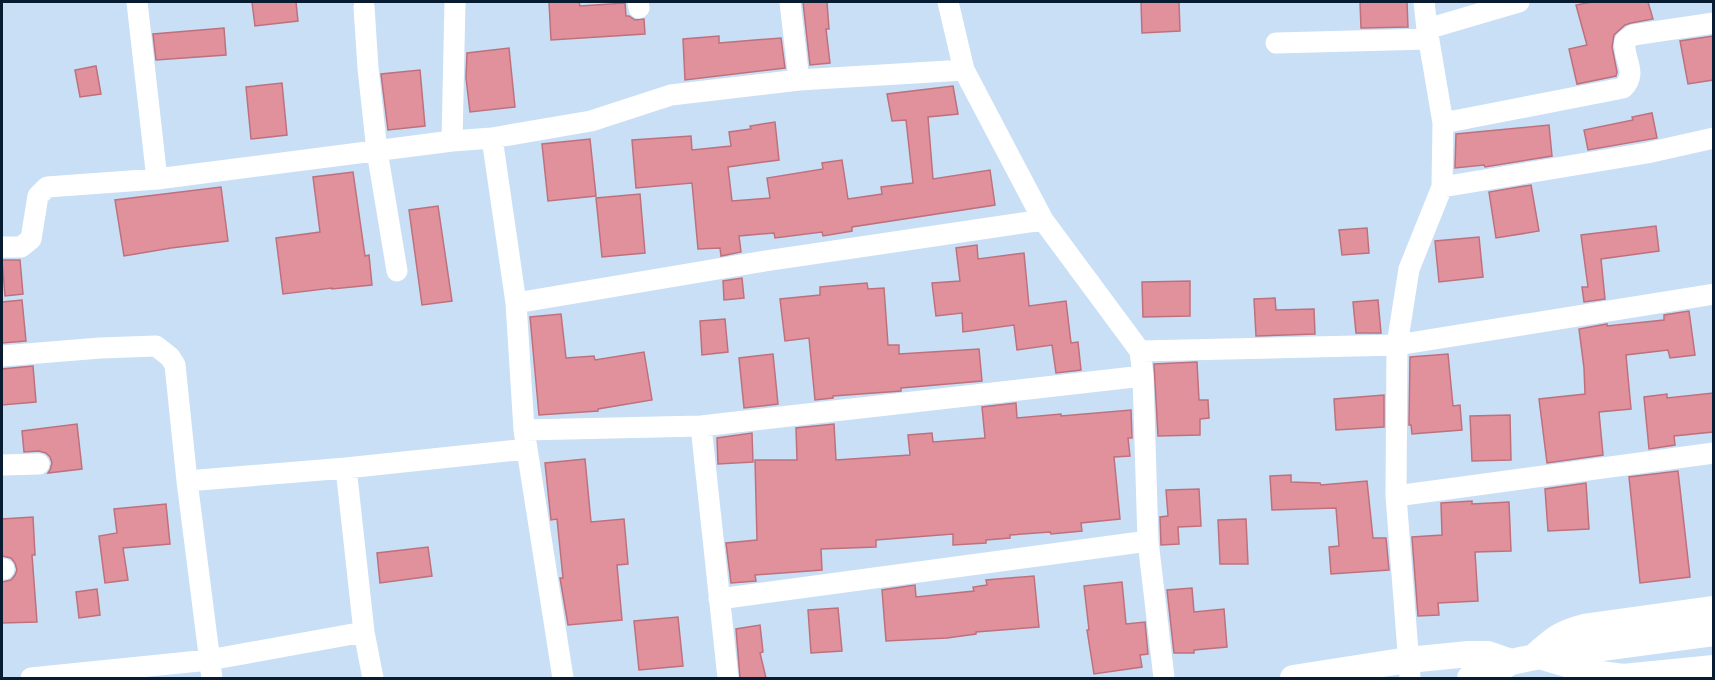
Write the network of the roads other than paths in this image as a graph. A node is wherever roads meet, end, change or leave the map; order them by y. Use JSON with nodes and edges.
{"nodes":[{"id":1,"x":137,"y":2,"type":"edge"},
{"id":2,"x":455,"y":2,"type":"edge"},
{"id":3,"x":790,"y":2,"type":"edge"},
{"id":4,"x":948,"y":2,"type":"edge"},
{"id":5,"x":1424,"y":2,"type":"edge"},
{"id":6,"x":1519,"y":2,"type":"edge"},
{"id":7,"x":364,"y":7,"type":"dead end"},
{"id":8,"x":1713,"y":22,"type":"edge"},
{"id":9,"x":1427,"y":34,"type":"junction"},
{"id":10,"x":1276,"y":43,"type":"dead end"},
{"id":11,"x":964,"y":70,"type":"junction"},
{"id":12,"x":799,"y":80,"type":"junction"},
{"id":13,"x":1443,"y":123,"type":"junction"},
{"id":14,"x":492,"y":138,"type":"junction"},
{"id":15,"x":1713,"y":138,"type":"edge"},
{"id":16,"x":452,"y":141,"type":"junction"},
{"id":17,"x":377,"y":151,"type":"junction"},
{"id":18,"x":157,"y":179,"type":"junction"},
{"id":19,"x":1442,"y":187,"type":"junction"},
{"id":20,"x":1043,"y":220,"type":"junction"},
{"id":21,"x":2,"y":247,"type":"edge"},
{"id":22,"x":397,"y":271,"type":"dead end"},
{"id":23,"x":1713,"y":294,"type":"edge"},
{"id":24,"x":516,"y":303,"type":"junction"},
{"id":25,"x":1397,"y":345,"type":"junction"},
{"id":26,"x":1140,"y":351,"type":"junction"},
{"id":27,"x":2,"y":356,"type":"edge"},
{"id":28,"x":1143,"y":376,"type":"junction"},
{"id":29,"x":701,"y":426,"type":"junction"},
{"id":30,"x":525,"y":440,"type":"junction"},
{"id":31,"x":1713,"y":453,"type":"edge"},
{"id":32,"x":39,"y":464,"type":"dead end"},
{"id":33,"x":2,"y":465,"type":"edge"},
{"id":34,"x":346,"y":468,"type":"junction"},
{"id":35,"x":187,"y":481,"type":"junction"},
{"id":36,"x":1396,"y":496,"type":"junction"},
{"id":37,"x":1148,"y":541,"type":"junction"},
{"id":38,"x":719,"y":599,"type":"junction"},
{"id":39,"x":1713,"y":609,"type":"edge"},
{"id":40,"x":364,"y":632,"type":"junction"},
{"id":41,"x":1713,"y":633,"type":"edge"},
{"id":42,"x":1529,"y":658,"type":"junction"},
{"id":43,"x":1713,"y":668,"type":"edge"},
{"id":44,"x":210,"y":669,"type":"edge"},
{"id":45,"x":1409,"y":669,"type":"edge"},
{"id":46,"x":1379,"y":672,"type":"edge"},
{"id":47,"x":31,"y":678,"type":"edge"},
{"id":48,"x":373,"y":678,"type":"edge"},
{"id":49,"x":563,"y":678,"type":"edge"},
{"id":50,"x":728,"y":678,"type":"edge"},
{"id":51,"x":1164,"y":678,"type":"edge"},
{"id":52,"x":1293,"y":678,"type":"edge"},
{"id":53,"x":1470,"y":678,"type":"edge"}],
"edges":[{"from":1,"to":18,"type":"street"},
{"from":2,"to":16,"type":"street"},
{"from":3,"to":12,"type":"street"},
{"from":4,"to":11,"type":"street"},
{"from":5,"to":9,"type":"street"},
{"from":6,"to":9,"type":"street"},
{"from":7,"to":17,"type":"street"},
{"from":8,"to":13,"type":"street"},
{"from":9,"to":10,"type":"street"},
{"from":9,"to":13,"type":"street"},
{"from":11,"to":12,"type":"street"},
{"from":11,"to":20,"type":"street"},
{"from":12,"to":14,"type":"street"},
{"from":13,"to":19,"type":"street"},
{"from":14,"to":16,"type":"street"},
{"from":14,"to":24,"type":"street"},
{"from":15,"to":19,"type":"street"},
{"from":16,"to":17,"type":"street"},
{"from":17,"to":18,"type":"street"},
{"from":17,"to":22,"type":"street"},
{"from":18,"to":21,"type":"street"},
{"from":19,"to":25,"type":"street"},
{"from":20,"to":24,"type":"street"},
{"from":20,"to":26,"type":"street"},
{"from":23,"to":25,"type":"street"},
{"from":24,"to":30,"type":"street"},
{"from":25,"to":26,"type":"street"},
{"from":25,"to":36,"type":"street"},
{"from":26,"to":28,"type":"street"},
{"from":27,"to":35,"type":"street"},
{"from":28,"to":29,"type":"street"},
{"from":28,"to":37,"type":"street"},
{"from":29,"to":30,"type":"street"},
{"from":29,"to":38,"type":"street"},
{"from":30,"to":34,"type":"street"},
{"from":30,"to":49,"type":"street"},
{"from":31,"to":36,"type":"street"},
{"from":32,"to":33,"type":"street"},
{"from":34,"to":35,"type":"street"},
{"from":34,"to":40,"type":"street"},
{"from":35,"to":44,"type":"street"},
{"from":36,"to":45,"type":"street"},
{"from":37,"to":38,"type":"street"},
{"from":37,"to":51,"type":"street"},
{"from":38,"to":50,"type":"street"},
{"from":39,"to":42,"type":"street"},
{"from":40,"to":44,"type":"street"},
{"from":40,"to":48,"type":"street"},
{"from":41,"to":42,"type":"street"},
{"from":42,"to":43,"type":"street"},
{"from":42,"to":45,"type":"street"},
{"from":42,"to":53,"type":"street"},
{"from":44,"to":47,"type":"street"},
{"from":45,"to":46,"type":"street"},
{"from":46,"to":52,"type":"street"}]}
